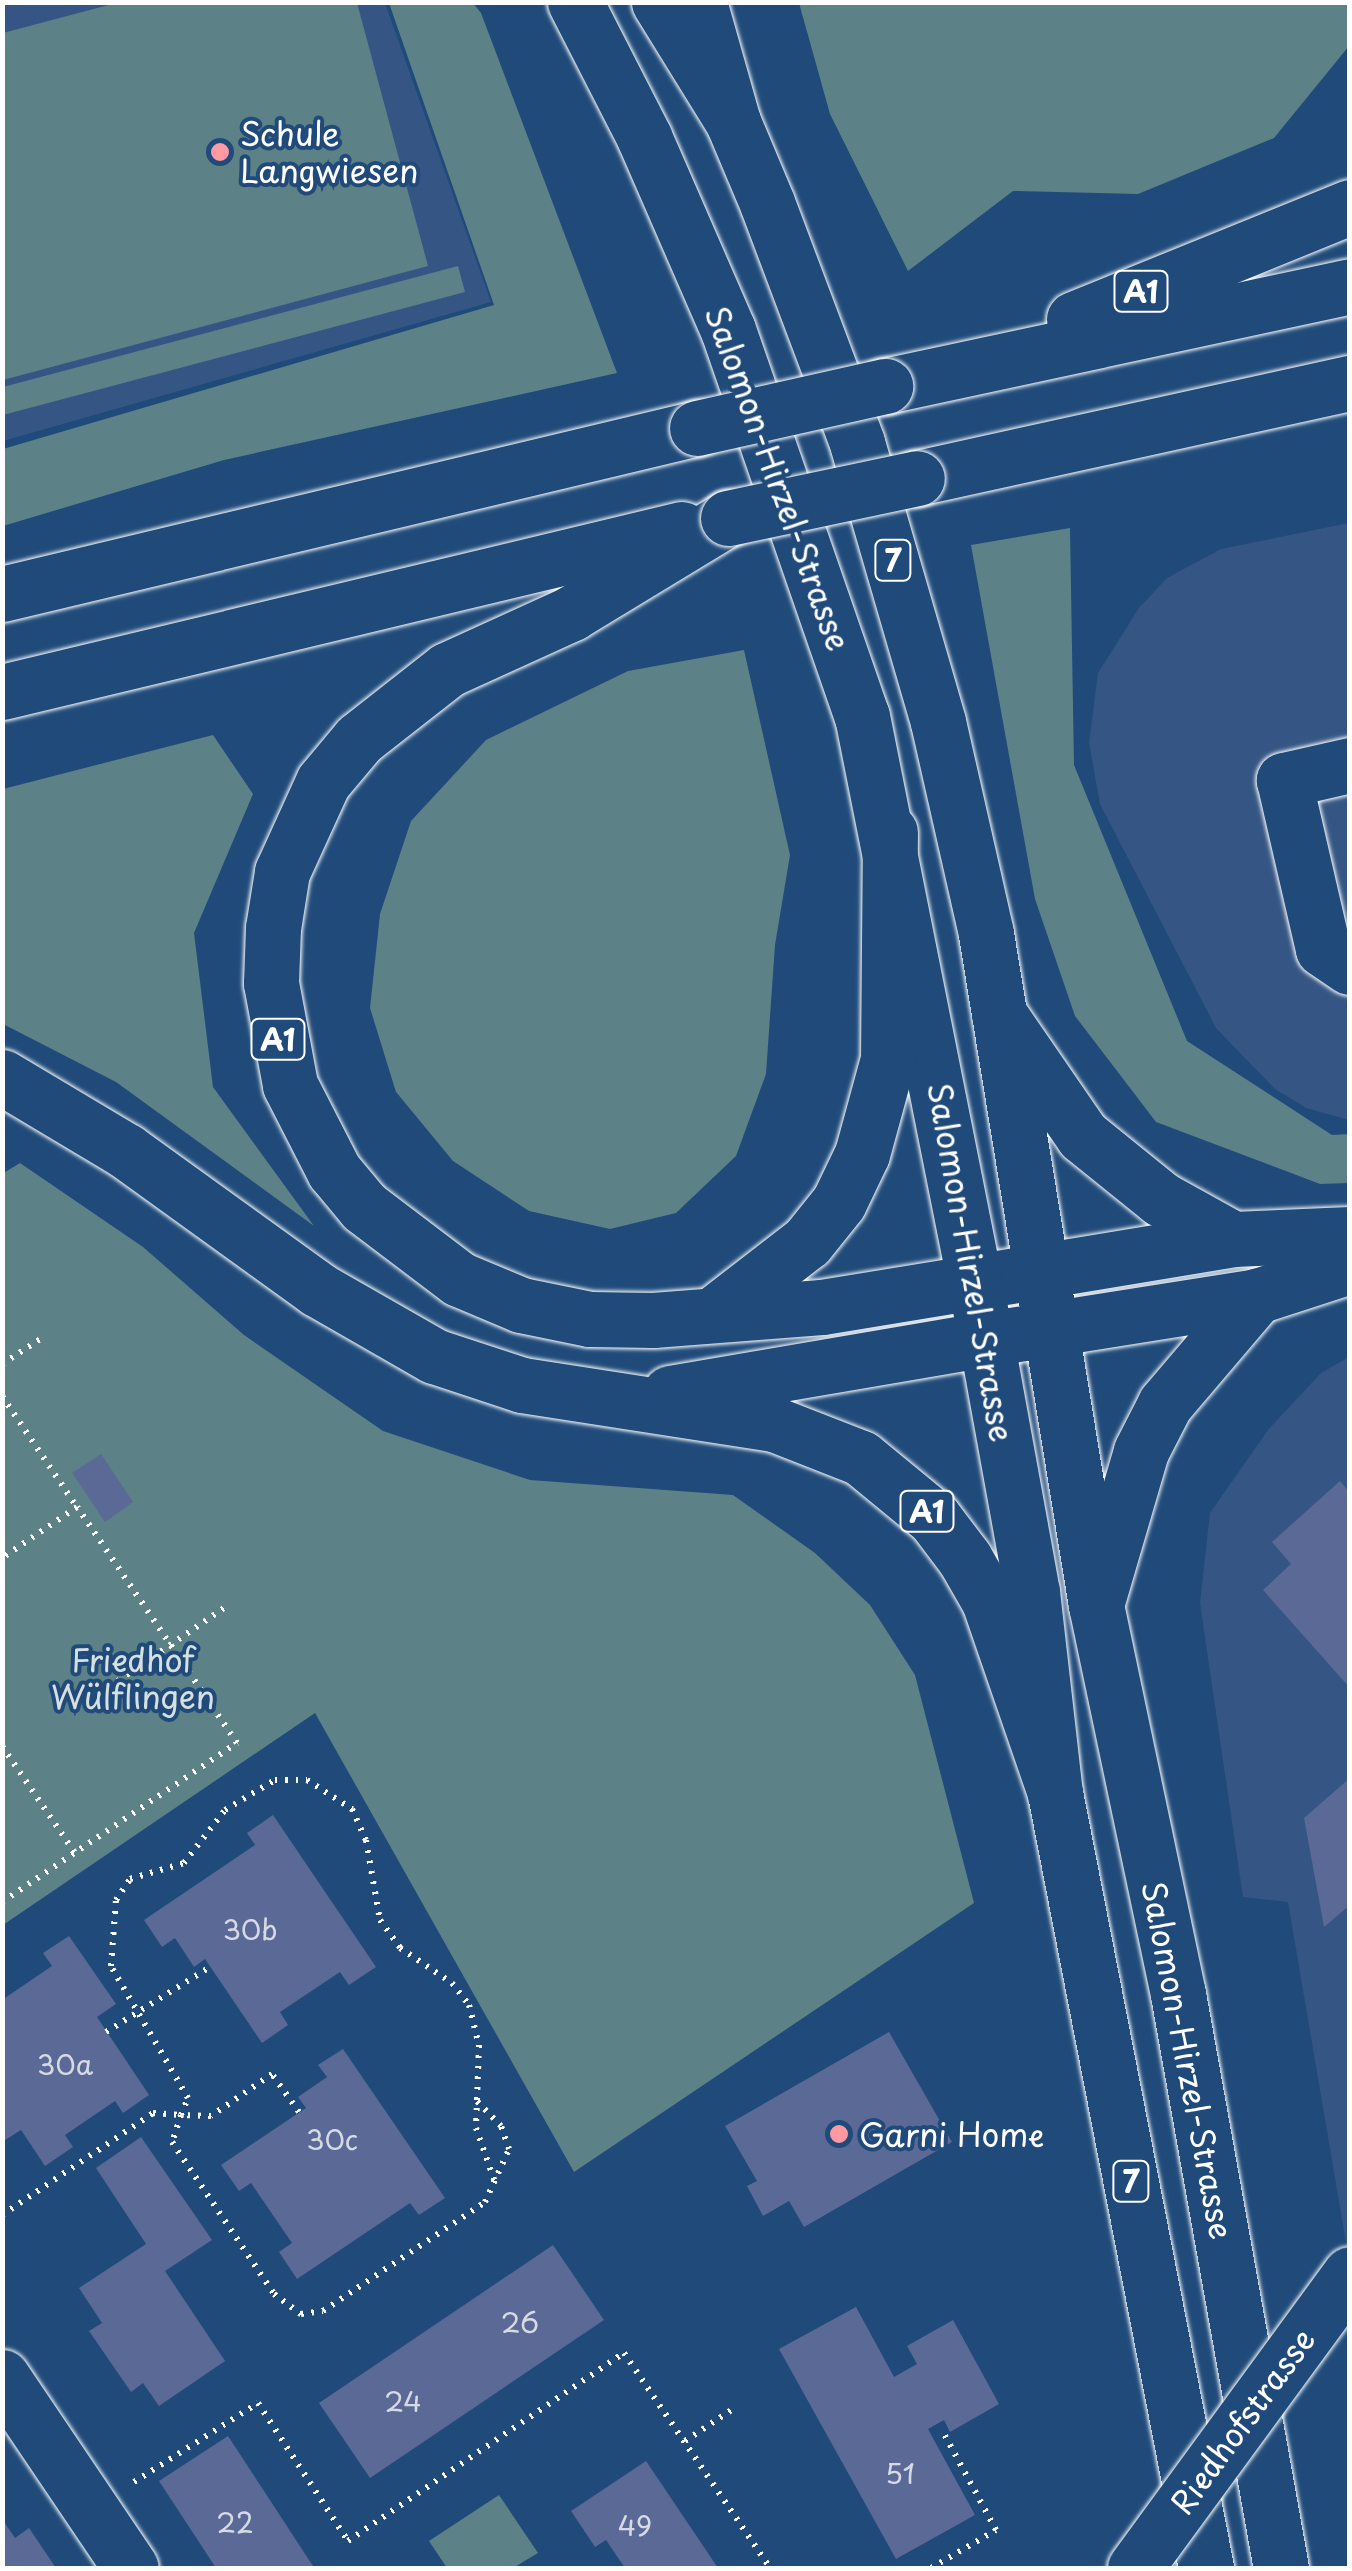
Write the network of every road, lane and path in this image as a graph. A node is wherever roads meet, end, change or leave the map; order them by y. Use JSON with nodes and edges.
{"nodes":[{"id":1,"x":575,"y":2,"type":"edge"},
{"id":2,"x":659,"y":2,"type":"edge"},
{"id":3,"x":699,"y":2,"type":"edge"},
{"id":4,"x":733,"y":122,"type":"junction"},
{"id":5,"x":1350,"y":206,"type":"edge"},
{"id":6,"x":1350,"y":286,"type":"edge"},
{"id":7,"x":908,"y":381,"type":"junction"},
{"id":8,"x":1350,"y":384,"type":"edge"},
{"id":9,"x":728,"y":518,"type":"junction"},
{"id":10,"x":2,"y":594,"type":"edge"},
{"id":11,"x":2,"y":692,"type":"edge"},
{"id":12,"x":1350,"y":766,"type":"edge"},
{"id":13,"x":890,"y":832,"type":"junction"},
{"id":14,"x":1350,"y":967,"type":"edge"},
{"id":15,"x":999,"y":1014,"type":"junction"},
{"id":16,"x":2,"y":1077,"type":"edge"},
{"id":17,"x":1350,"y":1234,"type":"edge"},
{"id":18,"x":1232,"y":1240,"type":"junction"},
{"id":19,"x":1350,"y":1266,"type":"edge"},
{"id":20,"x":1039,"y":1272,"type":"junction"},
{"id":21,"x":974,"y":1282,"type":"junction"},
{"id":22,"x":1257,"y":1296,"type":"junction"},
{"id":23,"x":714,"y":1314,"type":"junction"},
{"id":24,"x":1050,"y":1326,"type":"junction"},
{"id":25,"x":42,"y":1338,"type":"dead end"},
{"id":26,"x":986,"y":1339,"type":"junction"},
{"id":27,"x":2,"y":1364,"type":"edge"},
{"id":28,"x":2,"y":1396,"type":"edge"},
{"id":29,"x":642,"y":1399,"type":"junction"},
{"id":30,"x":77,"y":1508,"type":"junction"},
{"id":31,"x":2,"y":1558,"type":"edge"},
{"id":32,"x":227,"y":1606,"type":"dead end"},
{"id":33,"x":1096,"y":1606,"type":"junction"},
{"id":34,"x":170,"y":1644,"type":"junction"},
{"id":35,"x":109,"y":1687,"type":"dead end"},
{"id":36,"x":4,"y":1750,"type":"edge"},
{"id":37,"x":1054,"y":1793,"type":"junction"},
{"id":38,"x":75,"y":1853,"type":"junction"},
{"id":39,"x":2,"y":1902,"type":"edge"},
{"id":40,"x":210,"y":1966,"type":"dead end"},
{"id":41,"x":137,"y":2011,"type":"junction"},
{"id":42,"x":106,"y":2032,"type":"dead end"},
{"id":43,"x":476,"y":2100,"type":"junction"},
{"id":44,"x":299,"y":2112,"type":"dead end"},
{"id":45,"x":181,"y":2115,"type":"junction"},
{"id":46,"x":496,"y":2185,"type":"junction"},
{"id":47,"x":2,"y":2214,"type":"edge"},
{"id":48,"x":1350,"y":2274,"type":"edge"},
{"id":49,"x":2,"y":2377,"type":"edge"},
{"id":50,"x":733,"y":2409,"type":"dead end"},
{"id":51,"x":944,"y":2434,"type":"dead end"},
{"id":52,"x":684,"y":2442,"type":"junction"},
{"id":53,"x":125,"y":2488,"type":"dead end"},
{"id":54,"x":131,"y":2568,"type":"edge"},
{"id":55,"x":770,"y":2568,"type":"edge"},
{"id":56,"x":931,"y":2568,"type":"edge"},
{"id":57,"x":1135,"y":2568,"type":"edge"},
{"id":58,"x":1206,"y":2568,"type":"edge"},
{"id":59,"x":1281,"y":2568,"type":"edge"}],
"edges":[{"from":1,"to":13,"type":"main road","name":"Salomon-Hirzel-Strasse","number":"7"},
{"from":2,"to":4,"type":"main road","name":"Salomon-Hirzel-Strasse","number":"7"},
{"from":3,"to":4,"type":"main road"},
{"from":4,"to":15,"type":"main road","name":"Salomon-Hirzel-Strasse","number":"7"},
{"from":5,"to":7,"type":"main road","number":"A1"},
{"from":6,"to":7,"type":"main road","number":"A1"},
{"from":7,"to":10,"type":"main road","number":"A1","bridge":true},
{"from":8,"to":9,"type":"main road","number":"A1","bridge":true},
{"from":9,"to":11,"type":"main road","number":"A1"},
{"from":9,"to":23,"type":"main road","number":"A1"},
{"from":12,"to":14,"type":"main road"},
{"from":13,"to":21,"type":"main road","name":"Salomon-Hirzel-Strasse","number":"7"},
{"from":13,"to":23,"type":"main road"},
{"from":15,"to":18,"type":"main road"},
{"from":15,"to":20,"type":"main road","name":"Salomon-Hirzel-Strasse","number":"7"},
{"from":16,"to":29,"type":"main road","number":"A1"},
{"from":17,"to":18,"type":"main road"},
{"from":18,"to":20,"type":"main road"},
{"from":19,"to":22,"type":"main road"},
{"from":20,"to":21,"type":"main road"},
{"from":20,"to":24,"type":"main road","name":"Salomon-Hirzel-Strasse","number":"7"},
{"from":21,"to":23,"type":"main road","number":"A1"},
{"from":21,"to":26,"type":"main road","name":"Salomon-Hirzel-Strasse","number":"7"},
{"from":22,"to":24,"type":"main road"},
{"from":22,"to":33,"type":"main road"},
{"from":24,"to":26,"type":"main road"},
{"from":24,"to":33,"type":"main road","name":"Salomon-Hirzel-Strasse","number":"7"},
{"from":25,"to":27,"type":"path"},
{"from":26,"to":29,"type":"main road","number":"A1"},
{"from":26,"to":37,"type":"main road","name":"Salomon-Hirzel-Strasse","number":"7"},
{"from":28,"to":30,"type":"path"},
{"from":29,"to":37,"type":"main road","number":"A1"},
{"from":30,"to":31,"type":"path"},
{"from":30,"to":34,"type":"path"},
{"from":32,"to":34,"type":"path"},
{"from":33,"to":59,"type":"main road","name":"Salomon-Hirzel-Strasse","number":"7"},
{"from":34,"to":35,"type":"path"},
{"from":34,"to":38,"type":"path"},
{"from":36,"to":38,"type":"path"},
{"from":37,"to":58,"type":"main road","name":"Salomon-Hirzel-Strasse","number":"7"},
{"from":38,"to":39,"type":"path"},
{"from":40,"to":41,"type":"path"},
{"from":41,"to":42,"type":"path"},
{"from":41,"to":43,"type":"path"},
{"from":41,"to":45,"type":"path"},
{"from":43,"to":46,"type":"path"},
{"from":43,"to":46,"type":"path"},
{"from":44,"to":45,"type":"path"},
{"from":45,"to":46,"type":"path"},
{"from":45,"to":47,"type":"path"},
{"from":48,"to":57,"type":"main road","name":"Riedhofstrasse","bridge":true},
{"from":49,"to":54,"type":"main road"},
{"from":50,"to":52,"type":"path"},
{"from":51,"to":56,"type":"path"},
{"from":52,"to":53,"type":"path"},
{"from":52,"to":55,"type":"path"}]}
